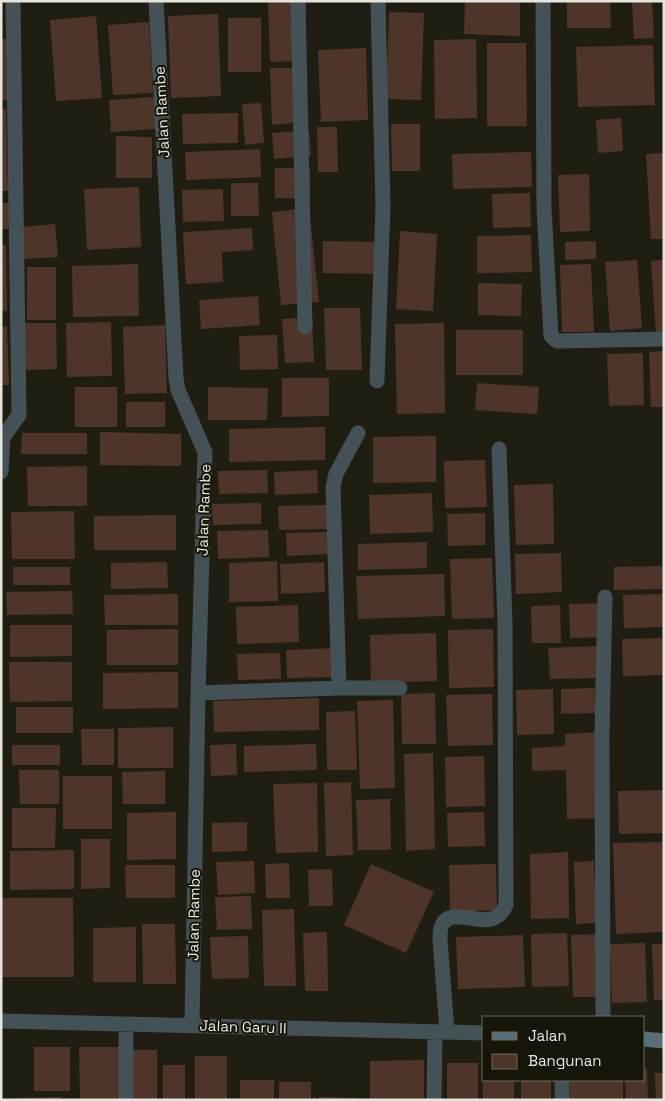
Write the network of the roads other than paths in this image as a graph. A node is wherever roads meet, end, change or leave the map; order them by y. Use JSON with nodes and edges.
{"nodes":[{"id":1,"x":13,"y":1,"type":"edge"},
{"id":2,"x":156,"y":1,"type":"edge"},
{"id":3,"x":298,"y":1,"type":"edge"},
{"id":4,"x":378,"y":1,"type":"edge"},
{"id":5,"x":543,"y":1,"type":"edge"},
{"id":6,"x":305,"y":326,"type":"dead end"},
{"id":7,"x":664,"y":339,"type":"edge"},
{"id":8,"x":377,"y":381,"type":"dead end"},
{"id":9,"x":358,"y":433,"type":"dead end"},
{"id":10,"x":499,"y":449,"type":"dead end"},
{"id":11,"x":1,"y":472,"type":"edge"},
{"id":12,"x":605,"y":597,"type":"dead end"},
{"id":13,"x":339,"y":688,"type":"junction"},
{"id":14,"x":400,"y":688,"type":"dead end"},
{"id":15,"x":198,"y":693,"type":"junction"},
{"id":16,"x":603,"y":1016,"type":"edge"},
{"id":17,"x":1,"y":1021,"type":"edge"},
{"id":18,"x":126,"y":1024,"type":"junction"},
{"id":19,"x":192,"y":1026,"type":"junction"},
{"id":20,"x":441,"y":1032,"type":"junction"},
{"id":21,"x":482,"y":1034,"type":"edge"},
{"id":22,"x":645,"y":1039,"type":"edge"},
{"id":23,"x":664,"y":1041,"type":"edge"},
{"id":24,"x":562,"y":1081,"type":"edge"},
{"id":25,"x":126,"y":1100,"type":"edge"},
{"id":26,"x":434,"y":1100,"type":"edge"},
{"id":27,"x":562,"y":1100,"type":"edge"}],
"edges":[{"from":1,"to":11,"type":"street"},
{"from":2,"to":15,"type":"street","name":"Jalan Rambe"},
{"from":3,"to":6,"type":"street"},
{"from":4,"to":8,"type":"street"},
{"from":5,"to":7,"type":"street"},
{"from":9,"to":13,"type":"street"},
{"from":10,"to":20,"type":"street"},
{"from":12,"to":16,"type":"street"},
{"from":13,"to":14,"type":"street"},
{"from":13,"to":15,"type":"street"},
{"from":15,"to":19,"type":"street","name":"Jalan Rambe"},
{"from":17,"to":18,"type":"street","name":"Jalan Garu II"},
{"from":18,"to":19,"type":"street","name":"Jalan Garu II"},
{"from":18,"to":25,"type":"street"},
{"from":19,"to":20,"type":"street","name":"Jalan Garu II"},
{"from":20,"to":21,"type":"street","name":"Jalan Garu II"},
{"from":20,"to":26,"type":"street"},
{"from":22,"to":23,"type":"street"},
{"from":24,"to":27,"type":"street"}]}
